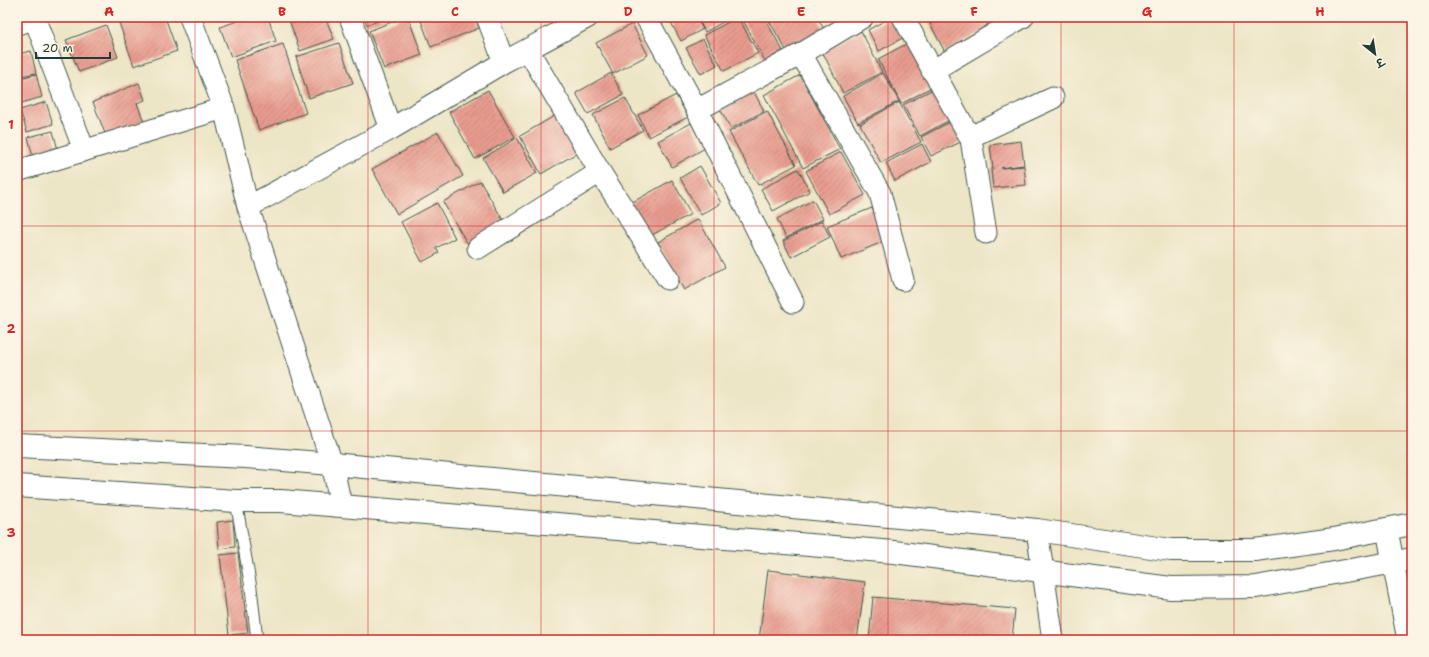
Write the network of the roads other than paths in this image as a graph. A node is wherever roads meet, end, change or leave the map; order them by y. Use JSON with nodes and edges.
{"nodes":[{"id":1,"x":190,"y":17,"type":"edge"},
{"id":2,"x":350,"y":17,"type":"edge"},
{"id":3,"x":487,"y":17,"type":"edge"},
{"id":4,"x":588,"y":17,"type":"edge"},
{"id":5,"x":646,"y":17,"type":"edge"},
{"id":6,"x":863,"y":17,"type":"edge"},
{"id":7,"x":903,"y":17,"type":"edge"},
{"id":8,"x":1023,"y":17,"type":"edge"},
{"id":9,"x":29,"y":20,"type":"edge"},
{"id":10,"x":528,"y":50,"type":"junction"},
{"id":11,"x":800,"y":54,"type":"junction"},
{"id":12,"x":504,"y":62,"type":"junction"},
{"id":13,"x":932,"y":71,"type":"junction"},
{"id":14,"x":1053,"y":98,"type":"dead end"},
{"id":15,"x":224,"y":108,"type":"junction"},
{"id":16,"x":697,"y":110,"type":"junction"},
{"id":17,"x":391,"y":129,"type":"junction"},
{"id":18,"x":970,"y":137,"type":"junction"},
{"id":19,"x":84,"y":150,"type":"junction"},
{"id":20,"x":17,"y":171,"type":"edge"},
{"id":21,"x":600,"y":172,"type":"junction"},
{"id":22,"x":248,"y":207,"type":"junction"},
{"id":23,"x":986,"y":233,"type":"dead end"},
{"id":24,"x":478,"y":248,"type":"dead end"},
{"id":25,"x":668,"y":279,"type":"dead end"},
{"id":26,"x":902,"y":280,"type":"dead end"},
{"id":27,"x":793,"y":302,"type":"dead end"},
{"id":28,"x":17,"y":446,"type":"edge"},
{"id":29,"x":332,"y":464,"type":"junction"},
{"id":30,"x":17,"y":486,"type":"edge"},
{"id":31,"x":236,"y":501,"type":"junction"},
{"id":32,"x":341,"y":505,"type":"junction"},
{"id":33,"x":1412,"y":524,"type":"edge"},
{"id":34,"x":1037,"y":530,"type":"junction"},
{"id":35,"x":1387,"y":530,"type":"junction"},
{"id":36,"x":1403,"y":562,"type":"edge"},
{"id":37,"x":1043,"y":572,"type":"junction"},
{"id":38,"x":257,"y":640,"type":"edge"},
{"id":39,"x":1053,"y":640,"type":"edge"},
{"id":40,"x":1408,"y":640,"type":"edge"}],
"edges":[{"from":1,"to":15,"type":"street"},
{"from":2,"to":17,"type":"street"},
{"from":3,"to":12,"type":"street"},
{"from":4,"to":10,"type":"street"},
{"from":5,"to":16,"type":"street"},
{"from":6,"to":11,"type":"street"},
{"from":7,"to":13,"type":"street"},
{"from":8,"to":13,"type":"street"},
{"from":9,"to":19,"type":"street"},
{"from":10,"to":12,"type":"street"},
{"from":10,"to":21,"type":"street"},
{"from":11,"to":16,"type":"street"},
{"from":11,"to":26,"type":"street"},
{"from":12,"to":17,"type":"street"},
{"from":13,"to":18,"type":"street"},
{"from":14,"to":18,"type":"street"},
{"from":15,"to":19,"type":"street"},
{"from":15,"to":22,"type":"street"},
{"from":16,"to":27,"type":"street"},
{"from":17,"to":22,"type":"street"},
{"from":18,"to":23,"type":"street"},
{"from":19,"to":20,"type":"street"},
{"from":21,"to":24,"type":"street"},
{"from":21,"to":25,"type":"street"},
{"from":22,"to":29,"type":"street"},
{"from":28,"to":29,"type":"street"},
{"from":29,"to":32,"type":"street"},
{"from":29,"to":34,"type":"street"},
{"from":30,"to":31,"type":"street"},
{"from":31,"to":32,"type":"street"},
{"from":31,"to":38,"type":"lane"},
{"from":32,"to":37,"type":"street"},
{"from":33,"to":35,"type":"street"},
{"from":34,"to":35,"type":"street"},
{"from":34,"to":37,"type":"street"},
{"from":35,"to":36,"type":"street"},
{"from":36,"to":37,"type":"street"},
{"from":36,"to":40,"type":"street"},
{"from":37,"to":39,"type":"street"}]}
